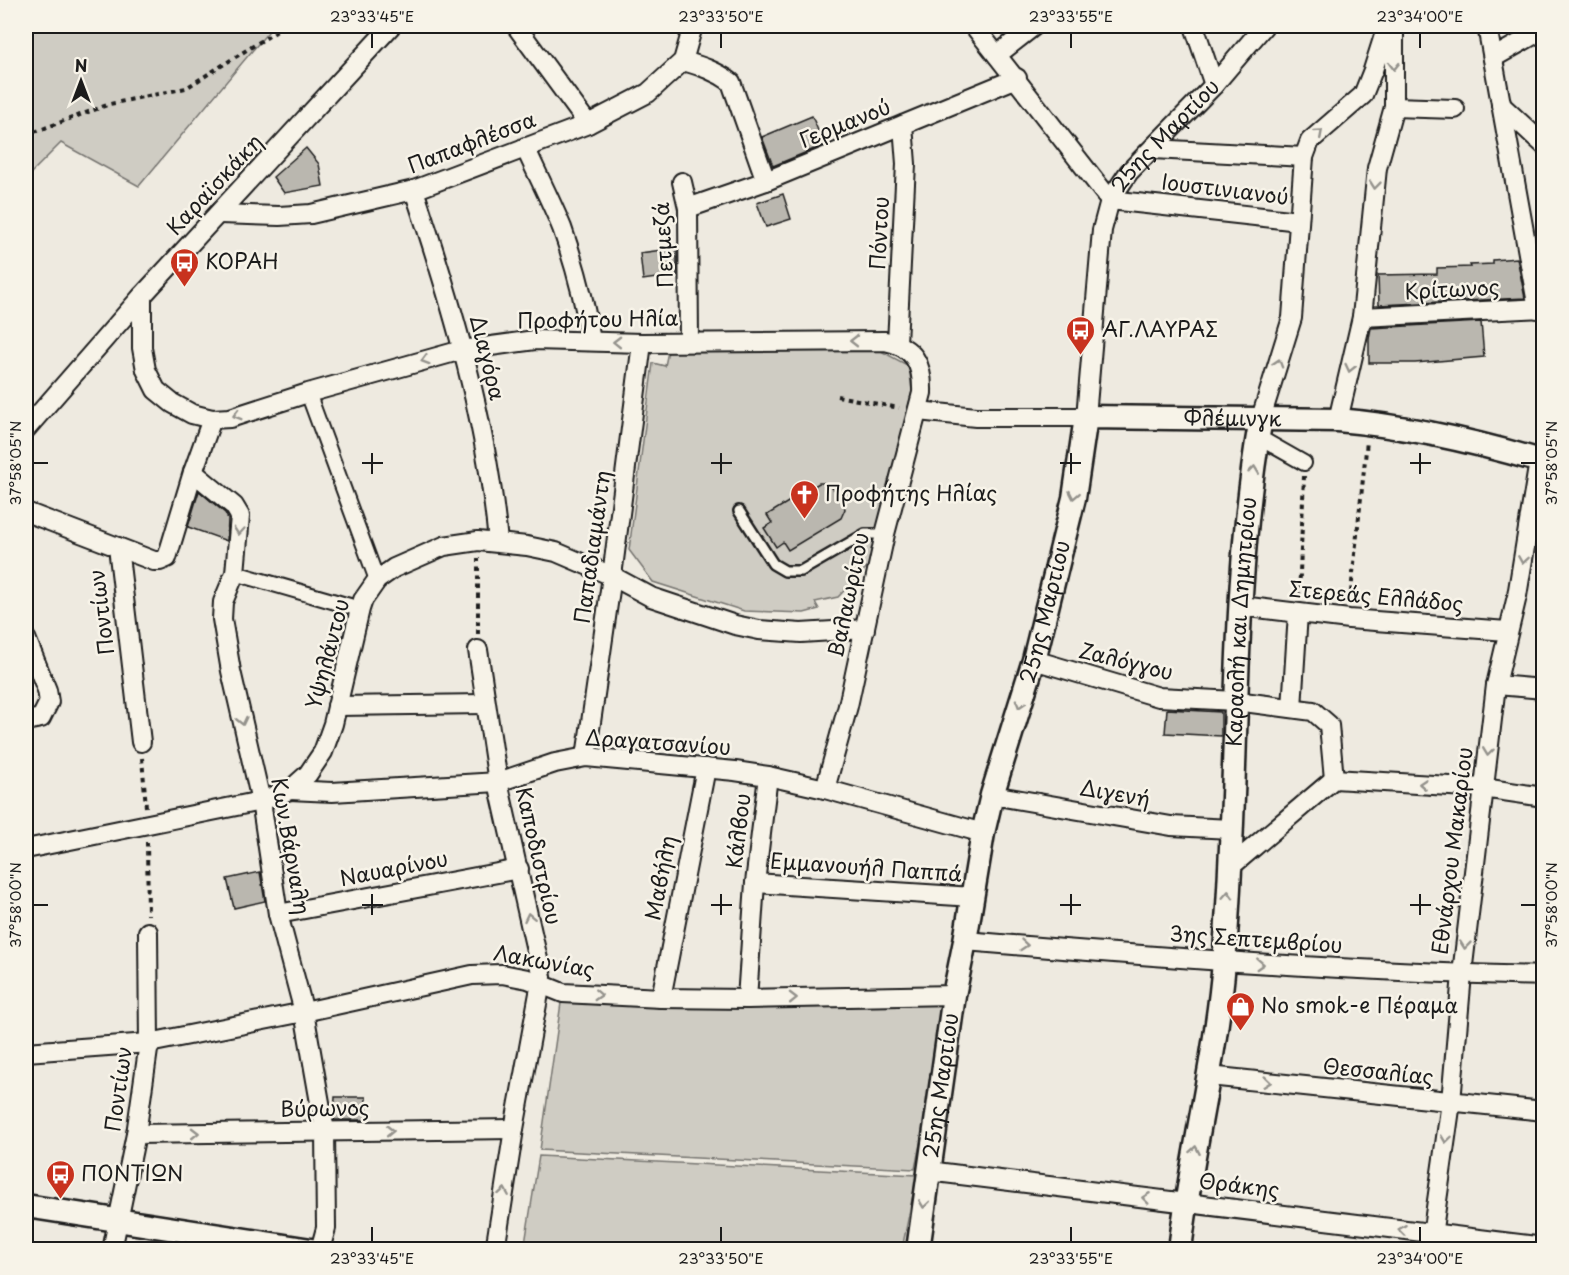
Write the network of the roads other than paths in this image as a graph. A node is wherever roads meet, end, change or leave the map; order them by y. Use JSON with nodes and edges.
{"nodes":[{"id":1,"x":391,"y":26,"type":"edge"},
{"id":2,"x":516,"y":26,"type":"edge"},
{"id":3,"x":693,"y":26,"type":"edge"},
{"id":4,"x":974,"y":26,"type":"edge"},
{"id":5,"x":1034,"y":26,"type":"edge"},
{"id":6,"x":1194,"y":26,"type":"edge"},
{"id":7,"x":1264,"y":26,"type":"edge"},
{"id":8,"x":1387,"y":26,"type":"edge"},
{"id":9,"x":1394,"y":26,"type":"edge"},
{"id":10,"x":1487,"y":26,"type":"edge"},
{"id":11,"x":1544,"y":29,"type":"edge"},
{"id":12,"x":997,"y":55,"type":"junction"},
{"id":13,"x":1493,"y":58,"type":"junction"},
{"id":14,"x":683,"y":61,"type":"junction"},
{"id":15,"x":1017,"y":78,"type":"junction"},
{"id":16,"x":1214,"y":85,"type":"junction"},
{"id":17,"x":1501,"y":105,"type":"junction"},
{"id":18,"x":1394,"y":107,"type":"junction"},
{"id":19,"x":1455,"y":109,"type":"dead end"},
{"id":20,"x":588,"y":124,"type":"junction"},
{"id":21,"x":903,"y":125,"type":"junction"},
{"id":22,"x":1544,"y":145,"type":"edge"},
{"id":23,"x":525,"y":147,"type":"junction"},
{"id":24,"x":1153,"y":149,"type":"junction"},
{"id":25,"x":1304,"y":157,"type":"junction"},
{"id":26,"x":766,"y":181,"type":"junction"},
{"id":27,"x":682,"y":182,"type":"dead end"},
{"id":28,"x":414,"y":190,"type":"junction"},
{"id":29,"x":1110,"y":200,"type":"junction"},
{"id":30,"x":688,"y":208,"type":"junction"},
{"id":31,"x":220,"y":214,"type":"junction"},
{"id":32,"x":1299,"y":221,"type":"junction"},
{"id":33,"x":142,"y":296,"type":"junction"},
{"id":34,"x":1541,"y":308,"type":"edge"},
{"id":35,"x":1362,"y":317,"type":"junction"},
{"id":36,"x":591,"y":341,"type":"junction"},
{"id":37,"x":689,"y":341,"type":"junction"},
{"id":38,"x":642,"y":342,"type":"junction"},
{"id":39,"x":897,"y":344,"type":"junction"},
{"id":40,"x":462,"y":350,"type":"junction"},
{"id":41,"x":308,"y":393,"type":"junction"},
{"id":42,"x":918,"y":411,"type":"junction"},
{"id":43,"x":1086,"y":417,"type":"junction"},
{"id":44,"x":212,"y":419,"type":"junction"},
{"id":45,"x":1338,"y":420,"type":"junction"},
{"id":46,"x":1259,"y":428,"type":"junction"},
{"id":47,"x":26,"y":429,"type":"edge"},
{"id":48,"x":1541,"y":462,"type":"edge"},
{"id":49,"x":1304,"y":463,"type":"road end"},
{"id":50,"x":193,"y":472,"type":"junction"},
{"id":51,"x":739,"y":511,"type":"dead end"},
{"id":52,"x":26,"y":512,"type":"edge"},
{"id":53,"x":885,"y":534,"type":"junction"},
{"id":54,"x":498,"y":542,"type":"junction"},
{"id":55,"x":118,"y":547,"type":"junction"},
{"id":56,"x":235,"y":573,"type":"junction"},
{"id":57,"x":612,"y":576,"type":"junction"},
{"id":58,"x":376,"y":580,"type":"junction"},
{"id":59,"x":1241,"y":606,"type":"junction"},
{"id":60,"x":360,"y":609,"type":"junction"},
{"id":61,"x":1298,"y":613,"type":"junction"},
{"id":62,"x":865,"y":630,"type":"junction"},
{"id":63,"x":1508,"y":631,"type":"junction"},
{"id":64,"x":26,"y":638,"type":"edge"},
{"id":65,"x":478,"y":650,"type":"road end"},
{"id":66,"x":1034,"y":660,"type":"junction"},
{"id":67,"x":1496,"y":685,"type":"junction"},
{"id":68,"x":1544,"y":688,"type":"edge"},
{"id":69,"x":1236,"y":701,"type":"junction"},
{"id":70,"x":485,"y":704,"type":"junction"},
{"id":71,"x":337,"y":706,"type":"junction"},
{"id":72,"x":1292,"y":708,"type":"junction"},
{"id":73,"x":33,"y":719,"type":"edge"},
{"id":74,"x":141,"y":742,"type":"dead end"},
{"id":75,"x":586,"y":757,"type":"junction"},
{"id":76,"x":706,"y":768,"type":"junction"},
{"id":77,"x":768,"y":776,"type":"junction"},
{"id":78,"x":1334,"y":778,"type":"junction"},
{"id":79,"x":498,"y":782,"type":"junction"},
{"id":80,"x":1483,"y":788,"type":"junction"},
{"id":81,"x":825,"y":789,"type":"junction"},
{"id":82,"x":290,"y":790,"type":"junction"},
{"id":83,"x":992,"y":795,"type":"junction"},
{"id":84,"x":1544,"y":797,"type":"edge"},
{"id":85,"x":261,"y":801,"type":"junction"},
{"id":86,"x":1232,"y":829,"type":"junction"},
{"id":87,"x":983,"y":833,"type":"junction"},
{"id":88,"x":26,"y":849,"type":"edge"},
{"id":89,"x":1229,"y":867,"type":"junction"},
{"id":90,"x":519,"y":869,"type":"junction"},
{"id":91,"x":755,"y":883,"type":"junction"},
{"id":92,"x":973,"y":897,"type":"junction"},
{"id":93,"x":278,"y":914,"type":"junction"},
{"id":94,"x":148,"y":932,"type":"dead end"},
{"id":95,"x":965,"y":941,"type":"junction"},
{"id":96,"x":1224,"y":962,"type":"junction"},
{"id":97,"x":1462,"y":974,"type":"junction"},
{"id":98,"x":1544,"y":976,"type":"edge"},
{"id":99,"x":541,"y":985,"type":"junction"},
{"id":100,"x":954,"y":995,"type":"junction"},
{"id":101,"x":661,"y":998,"type":"junction"},
{"id":102,"x":747,"y":999,"type":"junction"},
{"id":103,"x":304,"y":1012,"type":"junction"},
{"id":104,"x":149,"y":1043,"type":"junction"},
{"id":105,"x":26,"y":1052,"type":"edge"},
{"id":106,"x":1209,"y":1076,"type":"junction"},
{"id":107,"x":1451,"y":1102,"type":"junction"},
{"id":108,"x":1544,"y":1111,"type":"edge"},
{"id":109,"x":514,"y":1129,"type":"junction"},
{"id":110,"x":325,"y":1131,"type":"junction"},
{"id":111,"x":136,"y":1134,"type":"junction"},
{"id":112,"x":928,"y":1171,"type":"junction"},
{"id":113,"x":1185,"y":1203,"type":"junction"},
{"id":114,"x":26,"y":1206,"type":"edge"},
{"id":115,"x":117,"y":1220,"type":"junction"},
{"id":116,"x":1431,"y":1241,"type":"edge"},
{"id":117,"x":1544,"y":1247,"type":"edge"},
{"id":118,"x":112,"y":1250,"type":"edge"},
{"id":119,"x":310,"y":1250,"type":"edge"},
{"id":120,"x":320,"y":1250,"type":"edge"},
{"id":121,"x":495,"y":1250,"type":"edge"},
{"id":122,"x":918,"y":1250,"type":"edge"},
{"id":123,"x":1180,"y":1250,"type":"edge"}],
"edges":[{"from":1,"to":31,"type":"street","name":"Καραϊσκάκη"},
{"from":2,"to":20,"type":"street"},
{"from":3,"to":14,"type":"street"},
{"from":4,"to":12,"type":"street"},
{"from":5,"to":12,"type":"street"},
{"from":6,"to":16,"type":"street"},
{"from":7,"to":16,"type":"street","name":"25ης Μαρτίου"},
{"from":25,"to":8,"type":"street","name":"Καραολή και Δημητρίου","one_way":true},
{"from":9,"to":18,"type":"street","one_way":true},
{"from":10,"to":13,"type":"street"},
{"from":11,"to":13,"type":"street"},
{"from":12,"to":15,"type":"street"},
{"from":13,"to":17,"type":"street"},
{"from":14,"to":20,"type":"street","name":"Παπαφλέσσα"},
{"from":14,"to":26,"type":"street"},
{"from":15,"to":21,"type":"street","name":"Γερμανού"},
{"from":15,"to":29,"type":"street"},
{"from":16,"to":24,"type":"street","name":"25ης Μαρτίου"},
{"from":17,"to":22,"type":"street"},
{"from":17,"to":34,"type":"street"},
{"from":18,"to":19,"type":"street"},
{"from":18,"to":35,"type":"street","one_way":true},
{"from":20,"to":23,"type":"street","name":"Παπαφλέσσα"},
{"from":21,"to":26,"type":"street","name":"Γερμανού"},
{"from":21,"to":39,"type":"street","name":"Πόντου"},
{"from":23,"to":28,"type":"street","name":"Παπαφλέσσα"},
{"from":23,"to":36,"type":"street"},
{"from":24,"to":25,"type":"street"},
{"from":24,"to":29,"type":"street","name":"25ης Μαρτίου"},
{"from":25,"to":32,"type":"street","name":"Καραολή και Δημητρίου"},
{"from":26,"to":30,"type":"street","name":"Γερμανού"},
{"from":27,"to":30,"type":"street","name":"Πετμεζά"},
{"from":28,"to":31,"type":"street","name":"Παπαφλέσσα"},
{"from":28,"to":40,"type":"street","name":"Διαγόρα"},
{"from":29,"to":32,"type":"street","name":"Ιουστινιανού"},
{"from":29,"to":43,"type":"street","name":"25ης Μαρτίου"},
{"from":30,"to":37,"type":"street","name":"Πετμεζά"},
{"from":31,"to":33,"type":"street","name":"Καραϊσκάκη"},
{"from":46,"to":32,"type":"street","name":"Καραολή και Δημητρίου","one_way":true},
{"from":33,"to":44,"type":"street","name":"Προφήτου Ηλία"},
{"from":33,"to":47,"type":"street","name":"Καραϊσκάκη"},
{"from":34,"to":35,"type":"street","name":"Κρίτωνος"},
{"from":35,"to":45,"type":"street","one_way":true},
{"from":38,"to":36,"type":"street","name":"Προφήτου Ηλία","one_way":true},
{"from":36,"to":40,"type":"street","name":"Προφήτου Ηλία"},
{"from":37,"to":38,"type":"street","name":"Προφήτου Ηλία"},
{"from":39,"to":37,"type":"street","name":"Προφήτου Ηλία","one_way":true},
{"from":38,"to":57,"type":"street","name":"Παπαδιαμάντη"},
{"from":39,"to":42,"type":"street"},
{"from":40,"to":41,"type":"street","name":"Προφήτου Ηλία","one_way":true},
{"from":40,"to":54,"type":"street","name":"Διαγόρα"},
{"from":41,"to":44,"type":"street","name":"Προφήτου Ηλία","one_way":true},
{"from":41,"to":58,"type":"street"},
{"from":42,"to":43,"type":"street","name":"Φλέμινγκ"},
{"from":42,"to":53,"type":"street","name":"Βαλαωρίτου"},
{"from":43,"to":46,"type":"street","name":"Φλέμινγκ"},
{"from":43,"to":66,"type":"street","name":"25ης Μαρτίου","one_way":true},
{"from":44,"to":50,"type":"street"},
{"from":45,"to":46,"type":"street","name":"Φλέμινγκ"},
{"from":45,"to":48,"type":"street","name":"Φλέμινγκ"},
{"from":46,"to":49,"type":"street"},
{"from":59,"to":46,"type":"street","name":"Καραολή και Δημητρίου","one_way":true},
{"from":48,"to":63,"type":"street","name":"Εθνάρχου Μακαρίου","one_way":true},
{"from":50,"to":55,"type":"street"},
{"from":50,"to":56,"type":"street","name":"Κων.Βάρναλη","one_way":true},
{"from":51,"to":53,"type":"lane"},
{"from":52,"to":55,"type":"street"},
{"from":53,"to":62,"type":"street","name":"Βαλαωρίτου"},
{"from":54,"to":57,"type":"street","name":"Υψηλάντου"},
{"from":54,"to":58,"type":"street","name":"Υψηλάντου"},
{"from":55,"to":74,"type":"street","name":"Ποντίων"},
{"from":56,"to":60,"type":"street"},
{"from":56,"to":85,"type":"street","name":"Κων.Βάρναλη","one_way":true},
{"from":57,"to":62,"type":"street","name":"Υψηλάντου"},
{"from":57,"to":75,"type":"street","name":"Παπαδιαμάντη"},
{"from":58,"to":60,"type":"street","name":"Υψηλάντου"},
{"from":59,"to":61,"type":"street","name":"Στερεάς Ελλάδος"},
{"from":59,"to":69,"type":"street","name":"Καραολή και Δημητρίου"},
{"from":60,"to":71,"type":"street","name":"Υψηλάντου"},
{"from":61,"to":63,"type":"street","name":"Στερεάς Ελλάδος"},
{"from":61,"to":72,"type":"street"},
{"from":62,"to":81,"type":"street","name":"Βαλαωρίτου"},
{"from":63,"to":67,"type":"street","name":"Εθνάρχου Μακαρίου"},
{"from":64,"to":73,"type":"street"},
{"from":65,"to":70,"type":"street","name":"Καποδιστρίου"},
{"from":66,"to":69,"type":"street","name":"Ζαλόγγου"},
{"from":66,"to":83,"type":"street","name":"25ης Μαρτίου","one_way":true},
{"from":67,"to":68,"type":"street"},
{"from":67,"to":80,"type":"street","name":"Εθνάρχου Μακαρίου","one_way":true},
{"from":69,"to":72,"type":"street","name":"Ζαλόγγου"},
{"from":69,"to":86,"type":"street","name":"Καραολή και Δημητρίου"},
{"from":70,"to":71,"type":"street"},
{"from":70,"to":79,"type":"street","name":"Καποδιστρίου"},
{"from":71,"to":82,"type":"street","name":"Υψηλάντου"},
{"from":72,"to":78,"type":"street","name":"Ζαλόγγου"},
{"from":75,"to":76,"type":"street","name":"Δραγατσανίου"},
{"from":75,"to":79,"type":"street","name":"Δραγατσανίου"},
{"from":76,"to":77,"type":"street","name":"Δραγατσανίου"},
{"from":76,"to":101,"type":"street","name":"Μαβήλη"},
{"from":77,"to":81,"type":"street","name":"Δραγατσανίου"},
{"from":77,"to":91,"type":"street","name":"Κάλβου"},
{"from":80,"to":78,"type":"street","one_way":true},
{"from":78,"to":89,"type":"street"},
{"from":79,"to":82,"type":"street","name":"Δραγατσανίου"},
{"from":79,"to":90,"type":"street","name":"Καποδιστρίου"},
{"from":80,"to":84,"type":"street"},
{"from":80,"to":97,"type":"street","name":"Εθνάρχου Μακαρίου","one_way":true},
{"from":81,"to":87,"type":"street","name":"Δραγατσανίου"},
{"from":82,"to":85,"type":"street","name":"Υψηλάντου"},
{"from":83,"to":86,"type":"street","name":"Διγενή"},
{"from":83,"to":87,"type":"street","name":"25ης Μαρτίου"},
{"from":85,"to":88,"type":"street","name":"Υψηλάντου"},
{"from":85,"to":93,"type":"street","name":"Κων.Βάρναλη"},
{"from":86,"to":89,"type":"street","name":"Καραολή και Δημητρίου"},
{"from":87,"to":92,"type":"street","name":"25ης Μαρτίου"},
{"from":96,"to":89,"type":"street","name":"Καραολή και Δημητρίου","one_way":true},
{"from":90,"to":93,"type":"street","name":"Ναυαρίνου"},
{"from":99,"to":90,"type":"street","name":"Καποδιστρίου","one_way":true},
{"from":91,"to":92,"type":"street","name":"Εμμανουήλ Παππά"},
{"from":91,"to":102,"type":"street","name":"Κάλβου"},
{"from":92,"to":95,"type":"street","name":"25ης Μαρτίου"},
{"from":93,"to":103,"type":"street","name":"Κων.Βάρναλη"},
{"from":94,"to":104,"type":"street","name":"Ποντίων"},
{"from":95,"to":96,"type":"street","name":"3ης Σεπτεμβρίου","one_way":true},
{"from":95,"to":100,"type":"street","name":"25ης Μαρτίου"},
{"from":96,"to":97,"type":"street","name":"3ης Σεπτεμβρίου","one_way":true},
{"from":96,"to":106,"type":"street","name":"Καραολή και Δημητρίου"},
{"from":97,"to":98,"type":"street","name":"3ης Σεπτεμβρίου"},
{"from":97,"to":107,"type":"street","name":"Εθνάρχου Μακαρίου"},
{"from":99,"to":101,"type":"street","name":"Λακωνίας","one_way":true},
{"from":99,"to":103,"type":"street","name":"Λακωνίας"},
{"from":99,"to":109,"type":"street","name":"Καποδιστρίου"},
{"from":102,"to":100,"type":"street","name":"Λακωνίας","one_way":true},
{"from":100,"to":112,"type":"street","name":"25ης Μαρτίου"},
{"from":101,"to":102,"type":"street","name":"Λακωνίας"},
{"from":103,"to":104,"type":"street","name":"Λακωνίας"},
{"from":103,"to":110,"type":"street","name":"Κων.Βάρναλη"},
{"from":104,"to":105,"type":"street","name":"Λακωνίας"},
{"from":104,"to":111,"type":"street","name":"Ποντίων"},
{"from":106,"to":107,"type":"street","name":"Θεσσαλίας","one_way":true},
{"from":113,"to":106,"type":"street","name":"Καραολή και Δημητρίου","one_way":true},
{"from":107,"to":108,"type":"street","name":"Θεσσαλίας"},
{"from":107,"to":116,"type":"street","name":"Εθνάρχου Μακαρίου","one_way":true},
{"from":110,"to":109,"type":"street","name":"Βύρωνος","one_way":true},
{"from":121,"to":109,"type":"street","name":"Καποδιστρίου","one_way":true},
{"from":111,"to":110,"type":"street","name":"Βύρωνος","one_way":true},
{"from":110,"to":120,"type":"street","name":"Κων.Βάρναλη"},
{"from":111,"to":115,"type":"street","name":"Ποντίων"},
{"from":113,"to":112,"type":"street","name":"Θράκης","one_way":true},
{"from":112,"to":122,"type":"street","name":"25ης Μαρτίου","one_way":true},
{"from":116,"to":113,"type":"street","name":"Θράκης","one_way":true},
{"from":113,"to":123,"type":"street","name":"Καραολή και Δημητρίου"},
{"from":114,"to":115,"type":"street"},
{"from":115,"to":118,"type":"street","name":"Ποντίων"},
{"from":115,"to":119,"type":"street"},
{"from":116,"to":117,"type":"street","name":"Θράκης"}]}
